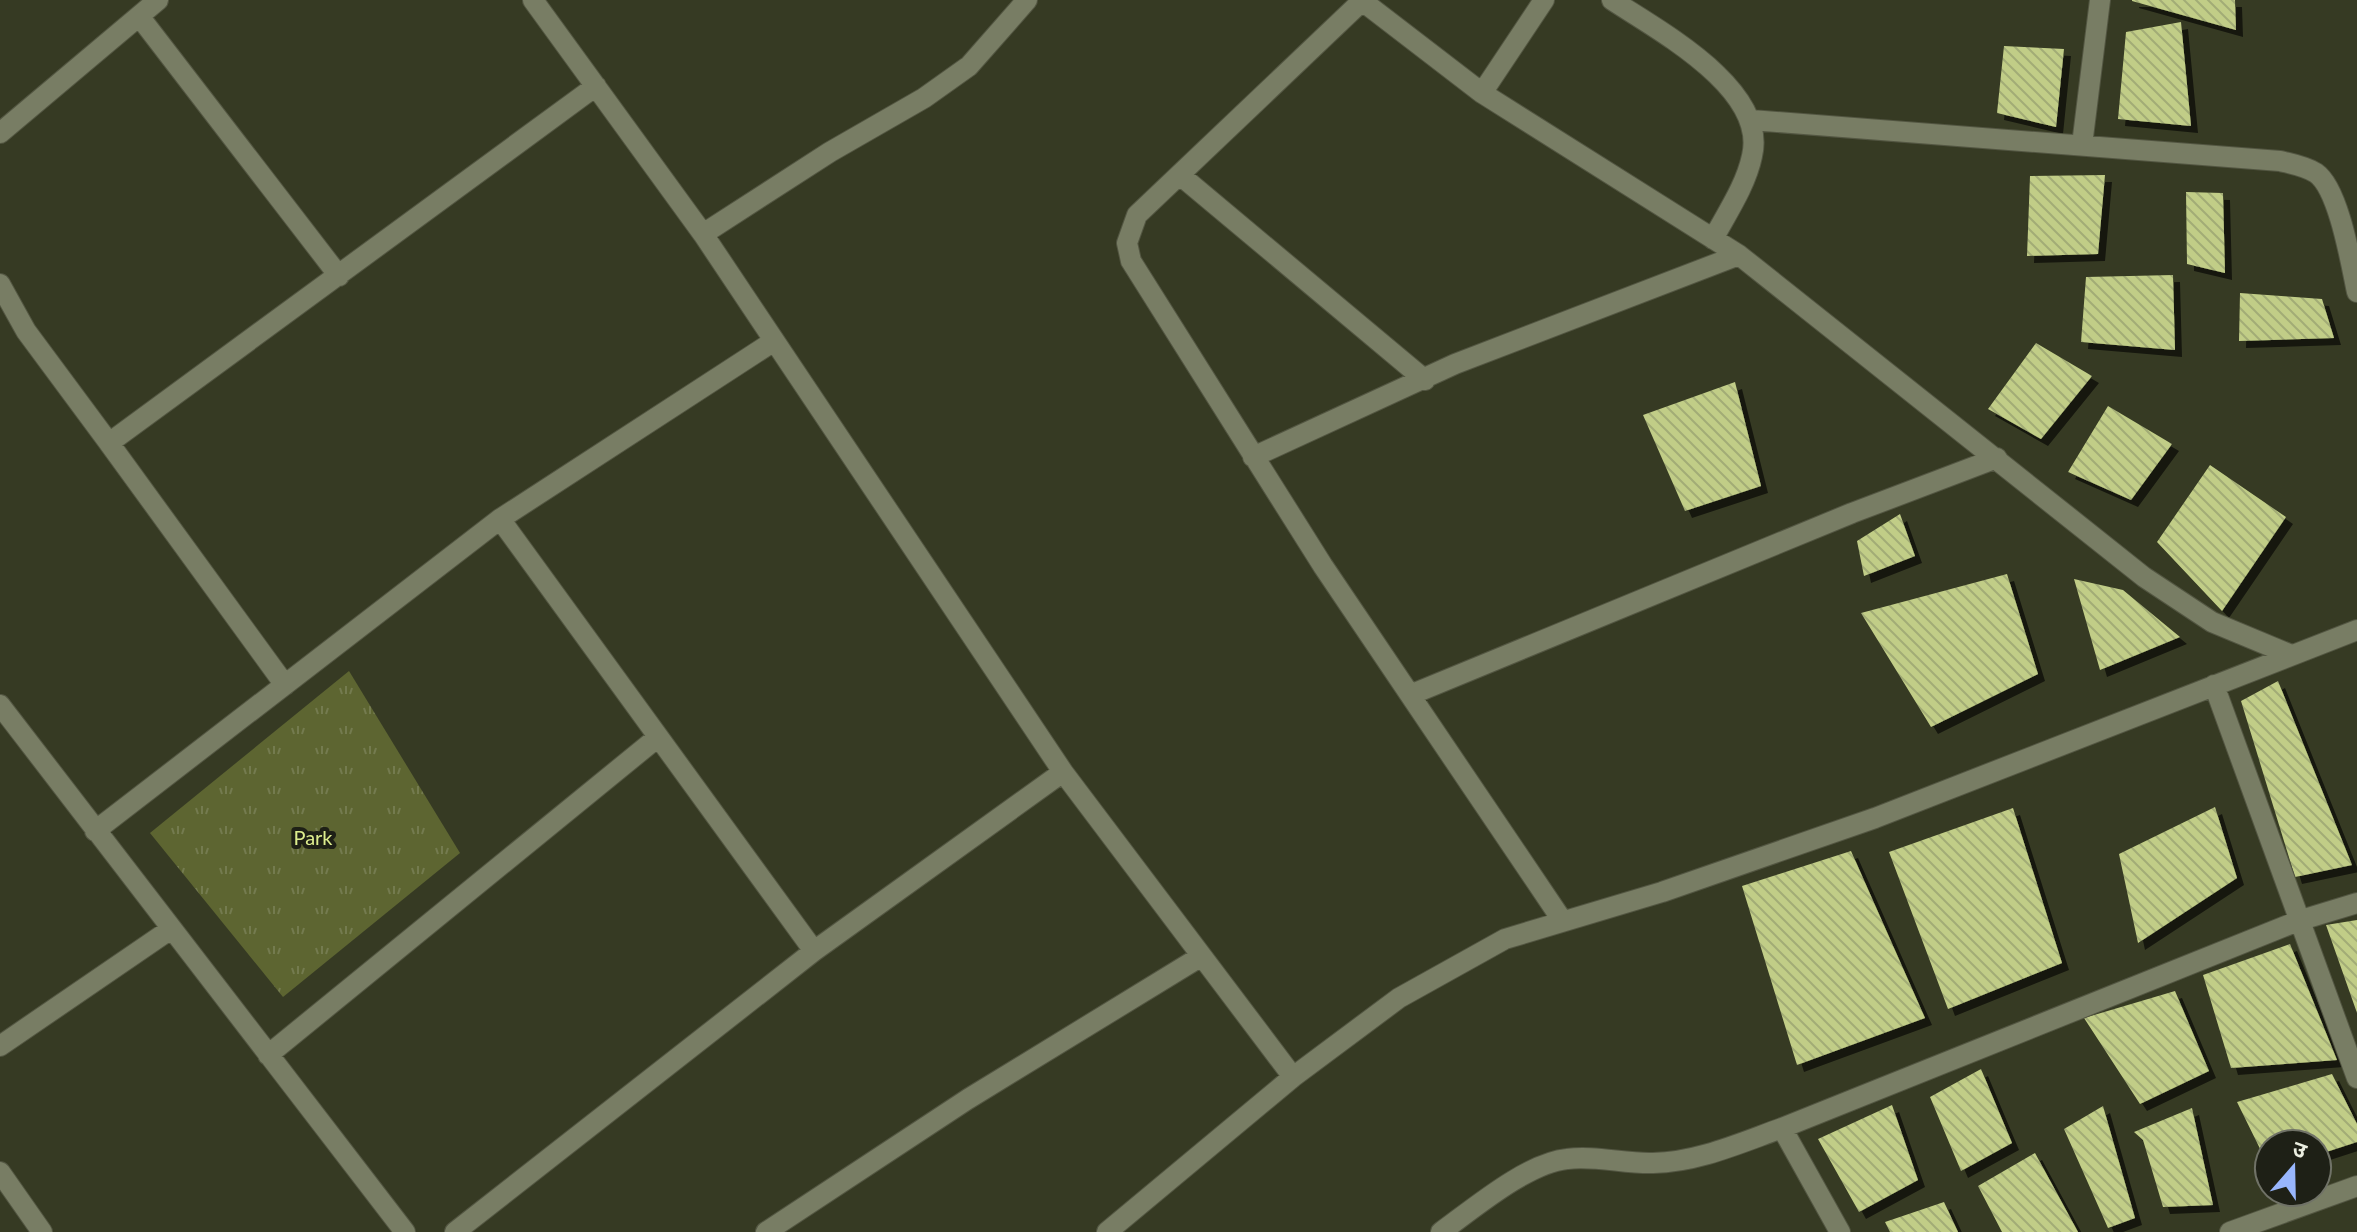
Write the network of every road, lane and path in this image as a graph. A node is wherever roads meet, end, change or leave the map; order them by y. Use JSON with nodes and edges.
{"nodes":[{"id":1,"x":158,"y":0,"type":"edge"},
{"id":2,"x":533,"y":0,"type":"edge"},
{"id":3,"x":1361,"y":0,"type":"edge"},
{"id":4,"x":1544,"y":0,"type":"edge"},
{"id":5,"x":1612,"y":0,"type":"edge"},
{"id":6,"x":2100,"y":0,"type":"edge"},
{"id":7,"x":1014,"y":4,"type":"edge"},
{"id":8,"x":139,"y":16,"type":"junction"},
{"id":9,"x":596,"y":86,"type":"junction"},
{"id":10,"x":1482,"y":93,"type":"junction"},
{"id":11,"x":1751,"y":120,"type":"junction"},
{"id":12,"x":0,"y":133,"type":"edge"},
{"id":13,"x":2082,"y":145,"type":"junction"},
{"id":14,"x":1180,"y":175,"type":"junction"},
{"id":15,"x":703,"y":234,"type":"junction"},
{"id":16,"x":1713,"y":239,"type":"junction"},
{"id":17,"x":1739,"y":255,"type":"junction"},
{"id":18,"x":339,"y":276,"type":"junction"},
{"id":19,"x":0,"y":284,"type":"edge"},
{"id":20,"x":2357,"y":292,"type":"edge"},
{"id":21,"x":774,"y":341,"type":"junction"},
{"id":22,"x":1425,"y":380,"type":"junction"},
{"id":23,"x":109,"y":443,"type":"junction"},
{"id":24,"x":1253,"y":457,"type":"junction"},
{"id":25,"x":1997,"y":458,"type":"junction"},
{"id":26,"x":500,"y":519,"type":"junction"},
{"id":27,"x":2357,"y":630,"type":"edge"},
{"id":28,"x":2289,"y":654,"type":"junction"},
{"id":29,"x":285,"y":685,"type":"junction"},
{"id":30,"x":2214,"y":685,"type":"junction"},
{"id":31,"x":1410,"y":695,"type":"junction"},
{"id":32,"x":0,"y":705,"type":"edge"},
{"id":33,"x":658,"y":737,"type":"junction"},
{"id":34,"x":1063,"y":772,"type":"junction"},
{"id":35,"x":95,"y":831,"type":"junction"},
{"id":36,"x":2357,"y":903,"type":"edge"},
{"id":37,"x":1562,"y":920,"type":"junction"},
{"id":38,"x":2298,"y":921,"type":"junction"},
{"id":39,"x":171,"y":929,"type":"junction"},
{"id":40,"x":814,"y":951,"type":"junction"},
{"id":41,"x":1200,"y":957,"type":"junction"},
{"id":42,"x":0,"y":1046,"type":"edge"},
{"id":43,"x":268,"y":1055,"type":"junction"},
{"id":44,"x":1293,"y":1077,"type":"junction"},
{"id":45,"x":2357,"y":1078,"type":"edge"},
{"id":46,"x":1782,"y":1128,"type":"junction"},
{"id":47,"x":0,"y":1172,"type":"edge"},
{"id":48,"x":2357,"y":1186,"type":"edge"},
{"id":49,"x":42,"y":1232,"type":"edge"},
{"id":50,"x":405,"y":1232,"type":"edge"},
{"id":51,"x":455,"y":1232,"type":"edge"},
{"id":52,"x":766,"y":1232,"type":"edge"},
{"id":53,"x":1107,"y":1232,"type":"edge"},
{"id":54,"x":1441,"y":1232,"type":"edge"},
{"id":55,"x":1840,"y":1232,"type":"edge"},
{"id":56,"x":2230,"y":1232,"type":"edge"}],
"edges":[{"from":1,"to":8,"type":"street"},
{"from":2,"to":9,"type":"street"},
{"from":3,"to":10,"type":"street"},
{"from":3,"to":14,"type":"street"},
{"from":4,"to":10,"type":"street"},
{"from":5,"to":11,"type":"street"},
{"from":6,"to":13,"type":"street"},
{"from":7,"to":15,"type":"street"},
{"from":8,"to":12,"type":"street"},
{"from":8,"to":18,"type":"street"},
{"from":9,"to":15,"type":"street"},
{"from":9,"to":18,"type":"street"},
{"from":10,"to":16,"type":"street"},
{"from":11,"to":13,"type":"street"},
{"from":11,"to":16,"type":"street"},
{"from":13,"to":20,"type":"street"},
{"from":14,"to":22,"type":"street"},
{"from":14,"to":24,"type":"street"},
{"from":15,"to":21,"type":"street"},
{"from":16,"to":17,"type":"street"},
{"from":17,"to":22,"type":"street"},
{"from":17,"to":25,"type":"street"},
{"from":18,"to":23,"type":"street"},
{"from":19,"to":23,"type":"street"},
{"from":21,"to":26,"type":"street"},
{"from":21,"to":34,"type":"street"},
{"from":22,"to":24,"type":"street"},
{"from":23,"to":29,"type":"street"},
{"from":24,"to":31,"type":"street"},
{"from":25,"to":28,"type":"street"},
{"from":25,"to":31,"type":"street"},
{"from":26,"to":29,"type":"street"},
{"from":26,"to":33,"type":"street"},
{"from":27,"to":28,"type":"street"},
{"from":28,"to":30,"type":"street"},
{"from":29,"to":35,"type":"street"},
{"from":30,"to":37,"type":"street"},
{"from":30,"to":38,"type":"street"},
{"from":31,"to":37,"type":"street"},
{"from":32,"to":35,"type":"street"},
{"from":33,"to":40,"type":"street"},
{"from":33,"to":43,"type":"street"},
{"from":34,"to":40,"type":"street"},
{"from":34,"to":41,"type":"street"},
{"from":35,"to":39,"type":"street"},
{"from":36,"to":38,"type":"street"},
{"from":37,"to":44,"type":"street"},
{"from":38,"to":45,"type":"street"},
{"from":38,"to":46,"type":"street"},
{"from":39,"to":42,"type":"street"},
{"from":39,"to":43,"type":"street"},
{"from":40,"to":51,"type":"street"},
{"from":41,"to":44,"type":"street"},
{"from":41,"to":52,"type":"street"},
{"from":43,"to":50,"type":"street"},
{"from":44,"to":53,"type":"street"},
{"from":46,"to":54,"type":"street"},
{"from":46,"to":55,"type":"street"},
{"from":47,"to":49,"type":"street"},
{"from":48,"to":56,"type":"street"}]}
